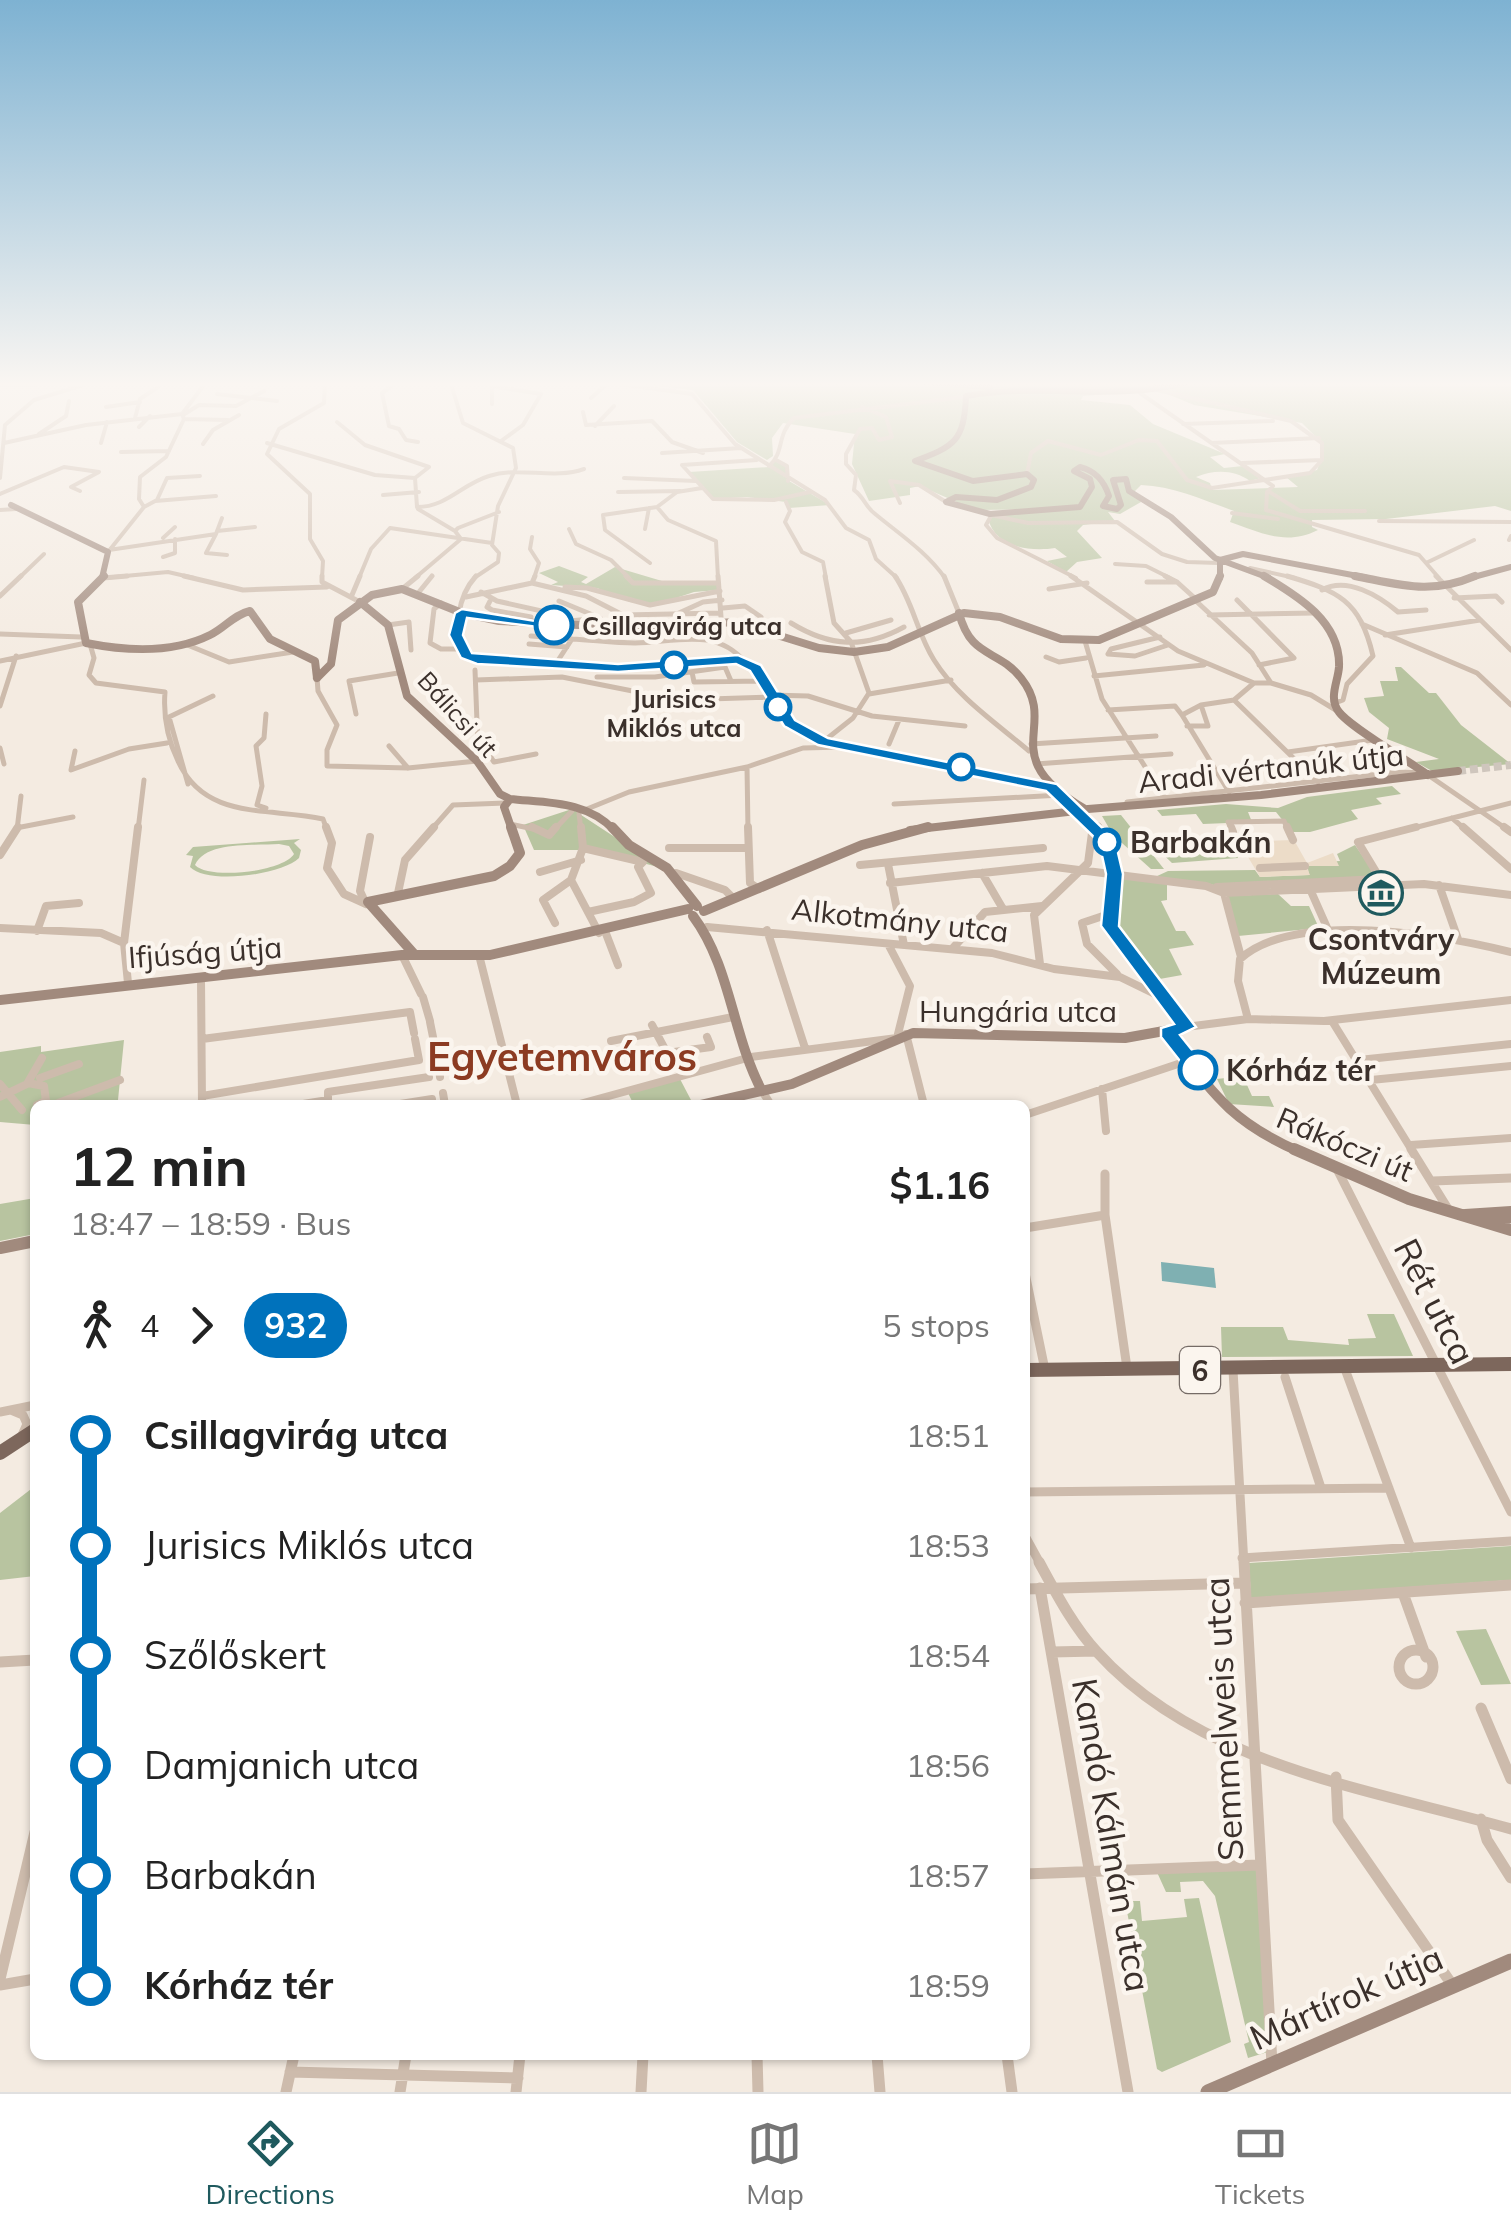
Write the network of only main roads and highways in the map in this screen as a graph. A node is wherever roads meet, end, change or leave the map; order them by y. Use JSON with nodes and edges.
{"nodes":[{"id":1,"x":1511,"y":1364,"type":"edge"},
{"id":2,"x":1030,"y":1370,"type":"edge"},
{"id":3,"x":30,"y":1433,"type":"edge"},
{"id":4,"x":0,"y":1453,"type":"edge"}],
"edges":[{"from":1,"to":2,"type":"main road","number":"6"},
{"from":3,"to":4,"type":"main road"}]}
